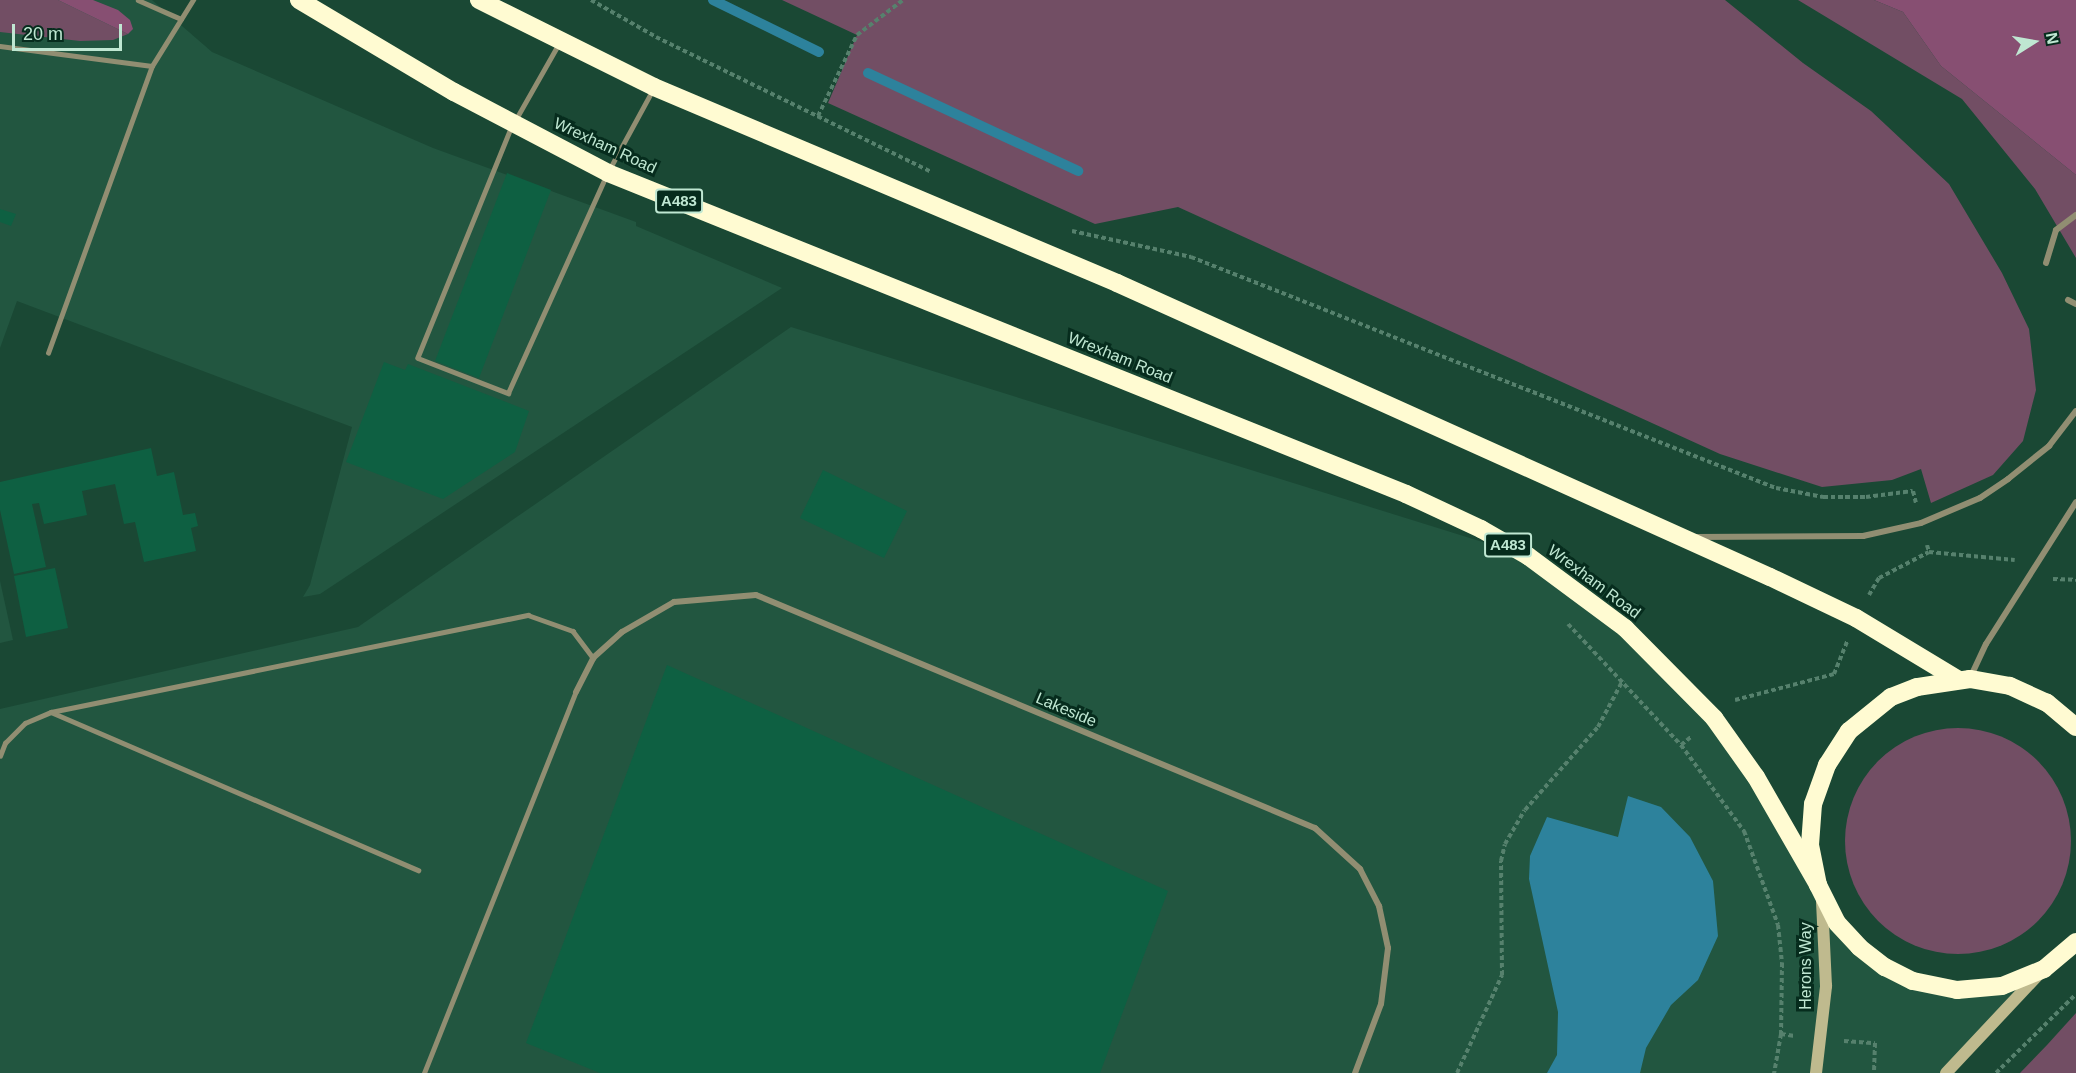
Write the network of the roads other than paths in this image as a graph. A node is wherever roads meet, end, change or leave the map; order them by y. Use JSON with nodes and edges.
{"nodes":[{"id":1,"x":138,"y":0,"type":"edge"},
{"id":2,"x":193,"y":0,"type":"edge"},
{"id":3,"x":299,"y":0,"type":"edge"},
{"id":4,"x":479,"y":0,"type":"edge"},
{"id":5,"x":182,"y":19,"type":"junction"},
{"id":6,"x":560,"y":43,"type":"junction"},
{"id":7,"x":0,"y":46,"type":"edge"},
{"id":8,"x":152,"y":66,"type":"junction"},
{"id":9,"x":654,"y":87,"type":"junction"},
{"id":10,"x":514,"y":123,"type":"junction"},
{"id":11,"x":608,"y":172,"type":"junction"},
{"id":12,"x":2076,"y":215,"type":"edge"},
{"id":13,"x":2046,"y":262,"type":"dead end"},
{"id":14,"x":2068,"y":300,"type":"dead end"},
{"id":15,"x":2076,"y":304,"type":"edge"},
{"id":16,"x":48,"y":353,"type":"dead end"},
{"id":17,"x":2076,"y":411,"type":"edge"},
{"id":18,"x":2076,"y":501,"type":"edge"},
{"id":19,"x":1682,"y":537,"type":"junction"},
{"id":20,"x":593,"y":658,"type":"junction"},
{"id":21,"x":1963,"y":679,"type":"junction"},
{"id":22,"x":576,"y":692,"type":"joint"},
{"id":23,"x":51,"y":712,"type":"junction"},
{"id":24,"x":2076,"y":727,"type":"edge"},
{"id":25,"x":0,"y":756,"type":"edge"},
{"id":26,"x":418,"y":870,"type":"dead end"},
{"id":27,"x":1820,"y":890,"type":"junction"},
{"id":28,"x":2076,"y":942,"type":"edge"},
{"id":29,"x":2044,"y":969,"type":"junction"},
{"id":30,"x":424,"y":1073,"type":"edge"},
{"id":31,"x":1355,"y":1073,"type":"edge"},
{"id":32,"x":1816,"y":1073,"type":"edge"},
{"id":33,"x":1946,"y":1073,"type":"edge"}],
"edges":[{"from":1,"to":5,"type":"lane"},
{"from":2,"to":5,"type":"lane"},
{"from":3,"to":10,"type":"highway","name":"Wrexham Road","number":"A483"},
{"from":4,"to":6,"type":"highway"},
{"from":5,"to":8,"type":"lane"},
{"from":6,"to":9,"type":"highway"},
{"from":6,"to":10,"type":"lane"},
{"from":7,"to":8,"type":"lane"},
{"from":8,"to":16,"type":"lane"},
{"from":9,"to":11,"type":"lane"},
{"from":9,"to":19,"type":"highway"},
{"from":10,"to":11,"type":"highway","name":"Wrexham Road","number":"A483"},
{"from":10,"to":11,"type":"lane"},
{"from":11,"to":27,"type":"highway","name":"Wrexham Road","number":"A483"},
{"from":12,"to":13,"type":"street"},
{"from":14,"to":15,"type":"street"},
{"from":17,"to":19,"type":"street"},
{"from":18,"to":21,"type":"street"},
{"from":19,"to":21,"type":"highway"},
{"from":20,"to":22,"type":"street","name":"Lakeside"},
{"from":20,"to":23,"type":"lane"},
{"from":20,"to":31,"type":"street","name":"Lakeside"},
{"from":21,"to":24,"type":"highway"},
{"from":21,"to":27,"type":"highway"},
{"from":22,"to":30,"type":"lane"},
{"from":23,"to":25,"type":"lane"},
{"from":23,"to":26,"type":"lane"},
{"from":27,"to":29,"type":"highway"},
{"from":27,"to":32,"type":"street","name":"Herons Way"},
{"from":28,"to":29,"type":"highway"},
{"from":29,"to":33,"type":"street"}]}
